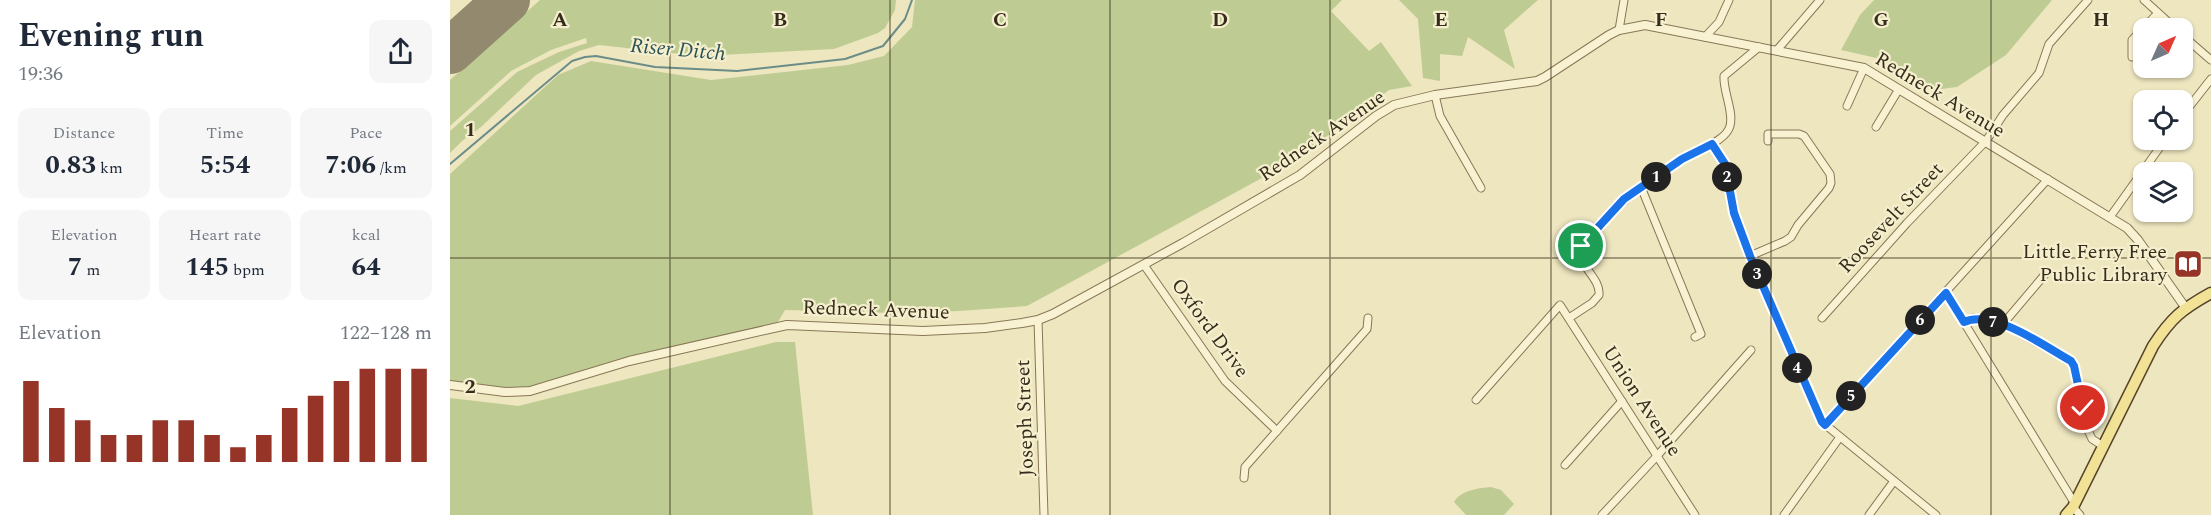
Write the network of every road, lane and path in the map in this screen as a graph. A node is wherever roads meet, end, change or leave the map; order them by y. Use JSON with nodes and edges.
{"nodes":[{"id":1,"x":1624,"y":0,"type":"edge"},
{"id":2,"x":1729,"y":0,"type":"edge"},
{"id":3,"x":1820,"y":0,"type":"edge"},
{"id":4,"x":2088,"y":0,"type":"edge"},
{"id":5,"x":2144,"y":0,"type":"edge"},
{"id":6,"x":2158,"y":13,"type":"junction"},
{"id":7,"x":2164,"y":18,"type":"edge"},
{"id":8,"x":1619,"y":30,"type":"junction"},
{"id":9,"x":1705,"y":37,"type":"junction"},
{"id":10,"x":2193,"y":44,"type":"edge"},
{"id":11,"x":1759,"y":47,"type":"junction"},
{"id":12,"x":1777,"y":51,"type":"junction"},
{"id":13,"x":2132,"y":57,"type":"dead end"},
{"id":14,"x":2211,"y":60,"type":"edge"},
{"id":15,"x":1864,"y":68,"type":"junction"},
{"id":16,"x":2211,"y":79,"type":"edge"},
{"id":17,"x":1899,"y":89,"type":"junction"},
{"id":18,"x":1435,"y":95,"type":"junction"},
{"id":19,"x":2193,"y":102,"type":"edge"},
{"id":20,"x":1847,"y":106,"type":"dead end"},
{"id":21,"x":1876,"y":127,"type":"dead end"},
{"id":22,"x":1768,"y":141,"type":"dead end"},
{"id":23,"x":1986,"y":141,"type":"junction"},
{"id":24,"x":1712,"y":144,"type":"junction"},
{"id":25,"x":2158,"y":150,"type":"edge"},
{"id":26,"x":2048,"y":179,"type":"junction"},
{"id":27,"x":1641,"y":187,"type":"junction"},
{"id":28,"x":1481,"y":188,"type":"dead end"},
{"id":29,"x":2110,"y":217,"type":"junction"},
{"id":30,"x":1750,"y":256,"type":"junction"},
{"id":31,"x":1144,"y":265,"type":"junction"},
{"id":32,"x":2047,"y":272,"type":"dead end"},
{"id":33,"x":1946,"y":293,"type":"junction"},
{"id":34,"x":2211,"y":293,"type":"edge"},
{"id":35,"x":2185,"y":307,"type":"junction"},
{"id":36,"x":1368,"y":318,"type":"dead end"},
{"id":37,"x":1569,"y":318,"type":"junction"},
{"id":38,"x":1822,"y":318,"type":"dead end"},
{"id":39,"x":1038,"y":320,"type":"junction"},
{"id":40,"x":1964,"y":322,"type":"junction"},
{"id":41,"x":2003,"y":324,"type":"junction"},
{"id":42,"x":1695,"y":337,"type":"dead end"},
{"id":43,"x":1751,"y":350,"type":"dead end"},
{"id":44,"x":450,"y":385,"type":"edge"},
{"id":45,"x":1476,"y":400,"type":"dead end"},
{"id":46,"x":1622,"y":401,"type":"junction"},
{"id":47,"x":1825,"y":425,"type":"junction"},
{"id":48,"x":1277,"y":431,"type":"junction"},
{"id":49,"x":1840,"y":437,"type":"junction"},
{"id":50,"x":2103,"y":446,"type":"junction"},
{"id":51,"x":1658,"y":456,"type":"junction"},
{"id":52,"x":1565,"y":465,"type":"dead end"},
{"id":53,"x":1244,"y":478,"type":"dead end"},
{"id":54,"x":1894,"y":481,"type":"junction"},
{"id":55,"x":2073,"y":510,"type":"edge"},
{"id":56,"x":1044,"y":515,"type":"edge"},
{"id":57,"x":1602,"y":515,"type":"edge"},
{"id":58,"x":1695,"y":515,"type":"edge"},
{"id":59,"x":1784,"y":515,"type":"edge"},
{"id":60,"x":1869,"y":515,"type":"edge"},
{"id":61,"x":1936,"y":515,"type":"edge"}],
"edges":[{"from":1,"to":8,"type":"street"},
{"from":2,"to":9,"type":"street"},
{"from":3,"to":12,"type":"street"},
{"from":4,"to":23,"type":"street","name":"Roosevelt Street"},
{"from":5,"to":6,"type":"street"},
{"from":6,"to":7,"type":"street"},
{"from":6,"to":13,"type":"street"},
{"from":8,"to":9,"type":"street","name":"Redneck Avenue"},
{"from":8,"to":18,"type":"street","name":"Redneck Avenue"},
{"from":9,"to":11,"type":"street","name":"Redneck Avenue"},
{"from":10,"to":14,"type":"street"},
{"from":11,"to":12,"type":"street","name":"Redneck Avenue"},
{"from":11,"to":24,"type":"street"},
{"from":12,"to":15,"type":"street","name":"Redneck Avenue"},
{"from":15,"to":17,"type":"street","name":"Redneck Avenue"},
{"from":15,"to":20,"type":"street"},
{"from":16,"to":19,"type":"street"},
{"from":17,"to":21,"type":"street"},
{"from":17,"to":23,"type":"street","name":"Redneck Avenue"},
{"from":18,"to":28,"type":"street"},
{"from":18,"to":31,"type":"street","name":"Redneck Avenue"},
{"from":22,"to":30,"type":"street"},
{"from":23,"to":26,"type":"street","name":"Redneck Avenue"},
{"from":23,"to":38,"type":"street","name":"Roosevelt Street"},
{"from":24,"to":27,"type":"street"},
{"from":24,"to":30,"type":"street"},
{"from":25,"to":29,"type":"street"},
{"from":26,"to":29,"type":"street","name":"Redneck Avenue"},
{"from":26,"to":33,"type":"street"},
{"from":27,"to":37,"type":"street"},
{"from":27,"to":42,"type":"street"},
{"from":29,"to":35,"type":"street","name":"Redneck Avenue"},
{"from":30,"to":47,"type":"street"},
{"from":31,"to":39,"type":"street","name":"Redneck Avenue"},
{"from":31,"to":48,"type":"street","name":"Oxford Drive"},
{"from":32,"to":41,"type":"street"},
{"from":33,"to":40,"type":"street"},
{"from":33,"to":47,"type":"street"},
{"from":34,"to":35,"type":"main road"},
{"from":35,"to":50,"type":"main road"},
{"from":36,"to":48,"type":"street"},
{"from":37,"to":45,"type":"street","name":"Union Avenue"},
{"from":37,"to":46,"type":"street","name":"Union Avenue"},
{"from":39,"to":44,"type":"street","name":"Redneck Avenue"},
{"from":39,"to":56,"type":"street","name":"Joseph Street"},
{"from":40,"to":41,"type":"street"},
{"from":40,"to":55,"type":"street"},
{"from":41,"to":50,"type":"street"},
{"from":43,"to":51,"type":"street"},
{"from":46,"to":51,"type":"street","name":"Union Avenue"},
{"from":46,"to":52,"type":"street"},
{"from":47,"to":49,"type":"street"},
{"from":48,"to":53,"type":"street"},
{"from":49,"to":54,"type":"street"},
{"from":49,"to":59,"type":"street"},
{"from":50,"to":55,"type":"main road"},
{"from":51,"to":57,"type":"street"},
{"from":51,"to":58,"type":"street","name":"Union Avenue"},
{"from":54,"to":60,"type":"street"},
{"from":54,"to":61,"type":"street"}]}
